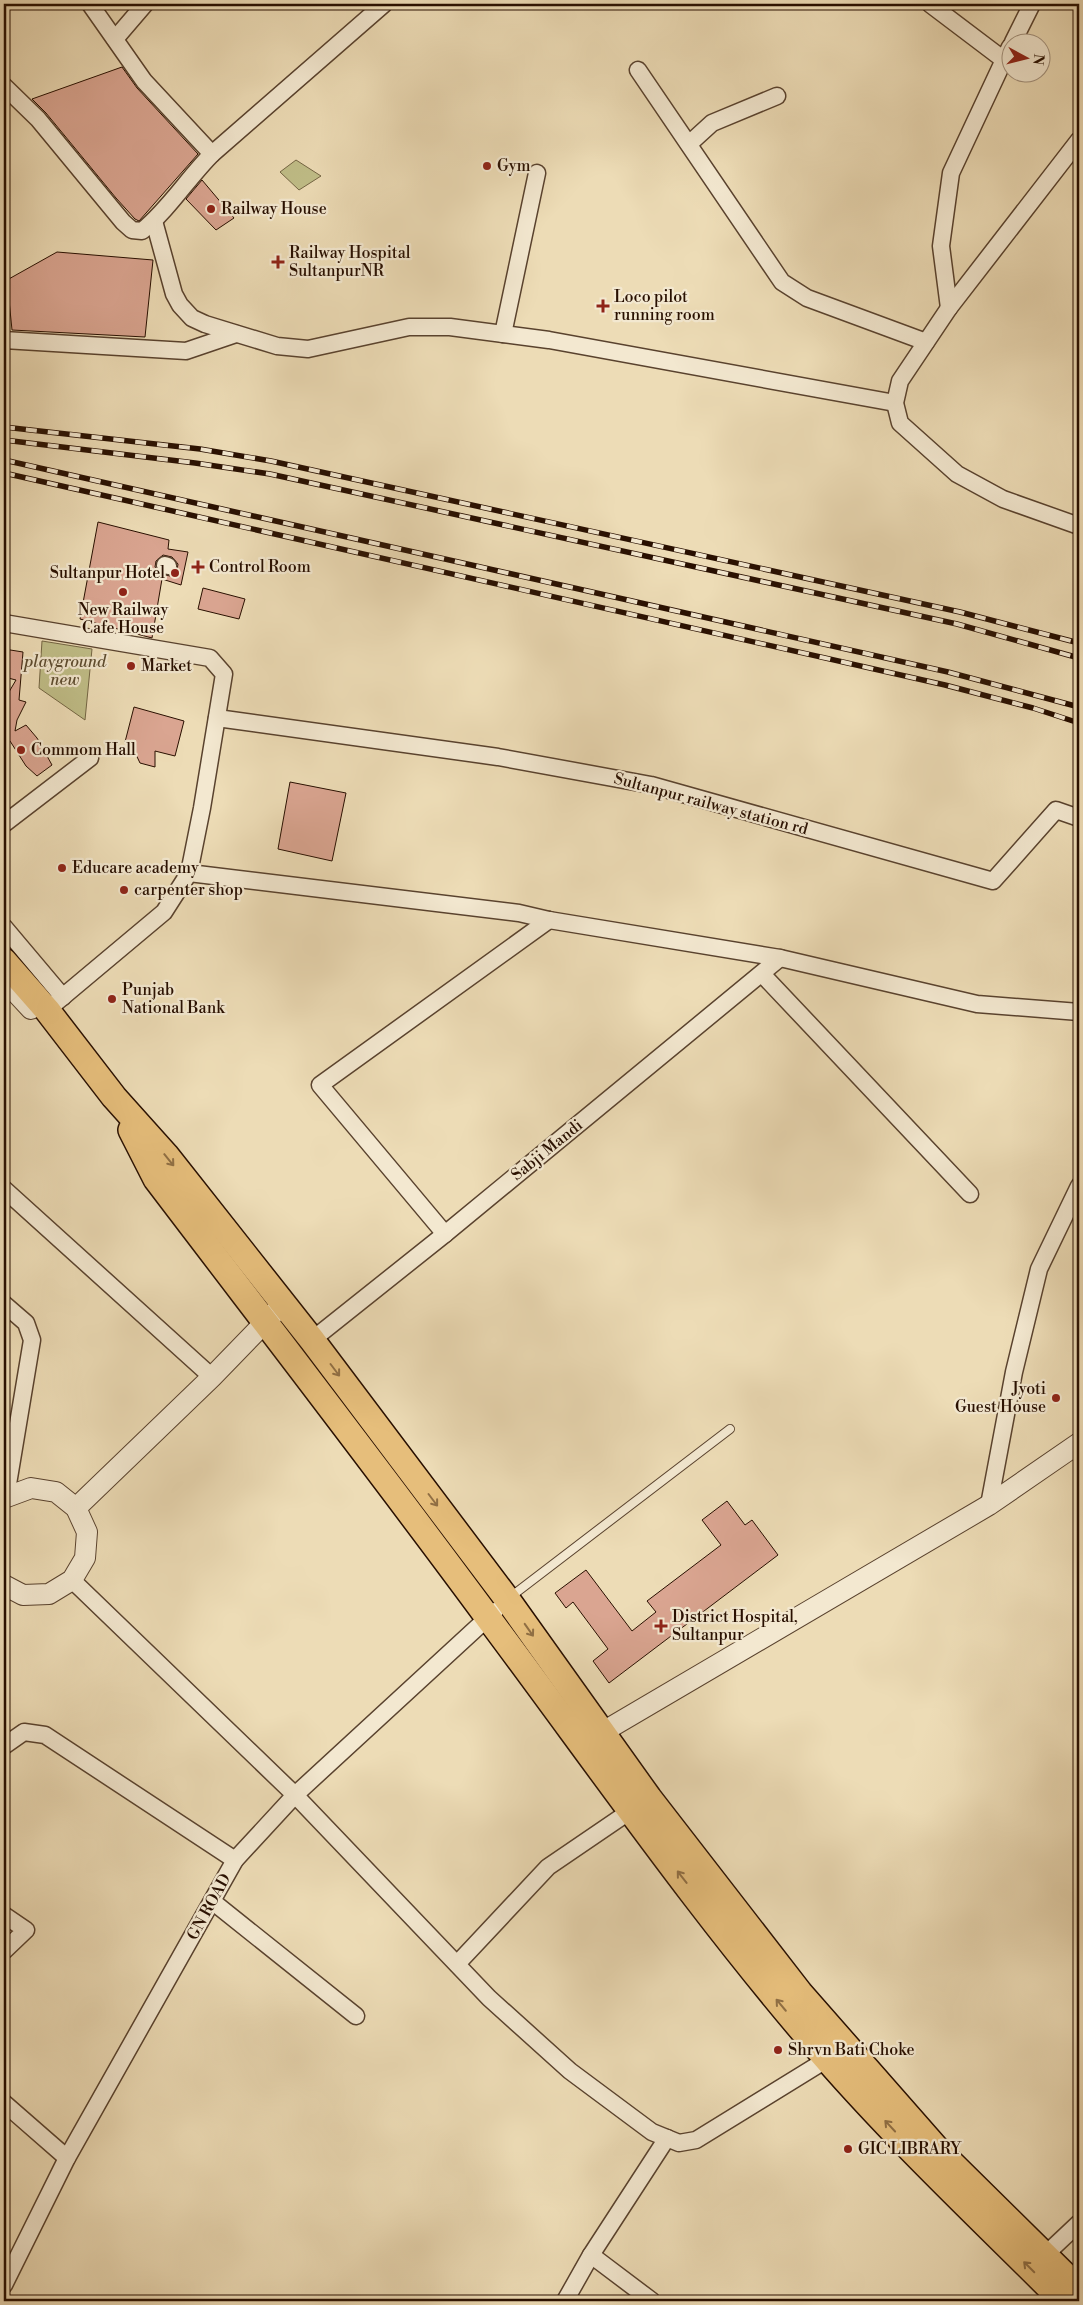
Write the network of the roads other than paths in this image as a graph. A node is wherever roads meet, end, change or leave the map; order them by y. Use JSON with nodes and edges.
{"nodes":[{"id":1,"x":90,"y":4,"type":"edge"},
{"id":2,"x":145,"y":4,"type":"edge"},
{"id":3,"x":384,"y":4,"type":"edge"},
{"id":4,"x":930,"y":4,"type":"edge"},
{"id":5,"x":1032,"y":4,"type":"edge"},
{"id":6,"x":1018,"y":32,"type":"edge"},
{"id":7,"x":115,"y":39,"type":"junction"},
{"id":8,"x":1000,"y":49,"type":"edge"},
{"id":9,"x":1000,"y":69,"type":"edge"},
{"id":10,"x":638,"y":70,"type":"dead end"},
{"id":11,"x":4,"y":86,"type":"edge"},
{"id":12,"x":777,"y":96,"type":"dead end"},
{"id":13,"x":1079,"y":140,"type":"edge"},
{"id":14,"x":689,"y":144,"type":"junction"},
{"id":15,"x":212,"y":154,"type":"junction"},
{"id":16,"x":537,"y":173,"type":"dead end"},
{"id":17,"x":154,"y":221,"type":"junction"},
{"id":18,"x":949,"y":308,"type":"junction"},
{"id":19,"x":236,"y":334,"type":"junction"},
{"id":20,"x":503,"y":334,"type":"junction"},
{"id":21,"x":4,"y":340,"type":"edge"},
{"id":22,"x":926,"y":342,"type":"junction"},
{"id":23,"x":894,"y":403,"type":"junction"},
{"id":24,"x":1079,"y":526,"type":"edge"},
{"id":25,"x":4,"y":623,"type":"edge"},
{"id":26,"x":217,"y":718,"type":"junction"},
{"id":27,"x":90,"y":758,"type":"dead end"},
{"id":28,"x":1079,"y":818,"type":"edge"},
{"id":29,"x":4,"y":824,"type":"edge"},
{"id":30,"x":189,"y":873,"type":"junction"},
{"id":31,"x":549,"y":920,"type":"junction"},
{"id":32,"x":4,"y":927,"type":"edge"},
{"id":33,"x":780,"y":958,"type":"junction"},
{"id":34,"x":4,"y":961,"type":"edge"},
{"id":35,"x":762,"y":974,"type":"junction"},
{"id":36,"x":4,"y":980,"type":"edge"},
{"id":37,"x":49,"y":1002,"type":"junction"},
{"id":38,"x":1079,"y":1012,"type":"edge"},
{"id":39,"x":114,"y":1097,"type":"junction"},
{"id":40,"x":1079,"y":1186,"type":"edge"},
{"id":41,"x":4,"y":1189,"type":"edge"},
{"id":42,"x":970,"y":1194,"type":"dead end"},
{"id":43,"x":445,"y":1234,"type":"junction"},
{"id":44,"x":4,"y":1304,"type":"edge"},
{"id":45,"x":283,"y":1304,"type":"junction"},
{"id":46,"x":265,"y":1323,"type":"junction"},
{"id":47,"x":312,"y":1340,"type":"junction"},
{"id":48,"x":212,"y":1377,"type":"junction"},
{"id":49,"x":730,"y":1429,"type":"dead end"},
{"id":50,"x":1079,"y":1443,"type":"edge"},
{"id":51,"x":5,"y":1497,"type":"edge"},
{"id":52,"x":989,"y":1505,"type":"junction"},
{"id":53,"x":76,"y":1508,"type":"junction"},
{"id":54,"x":72,"y":1580,"type":"junction"},
{"id":55,"x":4,"y":1585,"type":"edge"},
{"id":56,"x":508,"y":1599,"type":"junction"},
{"id":57,"x":488,"y":1617,"type":"junction"},
{"id":58,"x":601,"y":1733,"type":"junction"},
{"id":59,"x":4,"y":1746,"type":"edge"},
{"id":60,"x":295,"y":1795,"type":"junction"},
{"id":61,"x":639,"y":1805,"type":"junction"},
{"id":62,"x":235,"y":1860,"type":"junction"},
{"id":63,"x":212,"y":1901,"type":"junction"},
{"id":64,"x":4,"y":1915,"type":"edge"},
{"id":65,"x":4,"y":1951,"type":"edge"},
{"id":66,"x":457,"y":1964,"type":"junction"},
{"id":67,"x":356,"y":2016,"type":"dead end"},
{"id":68,"x":837,"y":2054,"type":"junction"},
{"id":69,"x":4,"y":2103,"type":"edge"},
{"id":70,"x":666,"y":2138,"type":"junction"},
{"id":71,"x":67,"y":2158,"type":"junction"},
{"id":72,"x":1079,"y":2223,"type":"edge"},
{"id":73,"x":1044,"y":2254,"type":"junction"},
{"id":74,"x":591,"y":2255,"type":"junction"},
{"id":75,"x":4,"y":2285,"type":"edge"},
{"id":76,"x":1079,"y":2289,"type":"edge"},
{"id":77,"x":565,"y":2301,"type":"edge"},
{"id":78,"x":652,"y":2301,"type":"edge"},
{"id":79,"x":1063,"y":2301,"type":"edge"}],
"edges":[{"from":1,"to":7,"type":"street"},
{"from":2,"to":7,"type":"street"},
{"from":3,"to":15,"type":"street"},
{"from":4,"to":8,"type":"street"},
{"from":5,"to":6,"type":"street"},
{"from":7,"to":15,"type":"street"},
{"from":9,"to":18,"type":"street"},
{"from":10,"to":14,"type":"street"},
{"from":11,"to":17,"type":"street"},
{"from":12,"to":14,"type":"street"},
{"from":13,"to":18,"type":"street"},
{"from":14,"to":22,"type":"street"},
{"from":15,"to":17,"type":"street"},
{"from":16,"to":20,"type":"street"},
{"from":17,"to":19,"type":"street"},
{"from":18,"to":22,"type":"street"},
{"from":19,"to":20,"type":"street"},
{"from":19,"to":21,"type":"street"},
{"from":20,"to":23,"type":"street"},
{"from":22,"to":23,"type":"street"},
{"from":23,"to":24,"type":"street"},
{"from":25,"to":26,"type":"street"},
{"from":26,"to":28,"type":"street","name":"Sultanpur railway station rd"},
{"from":26,"to":30,"type":"street"},
{"from":27,"to":29,"type":"street"},
{"from":30,"to":31,"type":"street"},
{"from":30,"to":37,"type":"street"},
{"from":31,"to":33,"type":"street"},
{"from":31,"to":43,"type":"street"},
{"from":32,"to":37,"type":"street"},
{"from":33,"to":35,"type":"street","name":"Sabji Mandi"},
{"from":33,"to":38,"type":"street"},
{"from":34,"to":37,"type":"main road"},
{"from":35,"to":42,"type":"street"},
{"from":35,"to":43,"type":"street","name":"Sabji Mandi"},
{"from":36,"to":37,"type":"street"},
{"from":37,"to":39,"type":"main road"},
{"from":39,"to":45,"type":"main road","one_way":true},
{"from":39,"to":46,"type":"main road"},
{"from":40,"to":52,"type":"street"},
{"from":41,"to":48,"type":"street"},
{"from":43,"to":47,"type":"street","name":"Sabji Mandi"},
{"from":44,"to":51,"type":"street"},
{"from":45,"to":46,"type":"street"},
{"from":45,"to":47,"type":"main road"},
{"from":46,"to":48,"type":"street"},
{"from":46,"to":57,"type":"main road"},
{"from":47,"to":56,"type":"main road","one_way":true},
{"from":48,"to":53,"type":"street"},
{"from":49,"to":56,"type":"lane"},
{"from":50,"to":52,"type":"street"},
{"from":51,"to":53,"type":"street"},
{"from":52,"to":58,"type":"street"},
{"from":53,"to":54,"type":"street"},
{"from":54,"to":55,"type":"street"},
{"from":54,"to":60,"type":"street"},
{"from":56,"to":57,"type":"street","name":"GN ROAD"},
{"from":56,"to":58,"type":"main road","one_way":true},
{"from":57,"to":60,"type":"street","name":"GN ROAD"},
{"from":57,"to":61,"type":"main road"},
{"from":58,"to":61,"type":"main road"},
{"from":59,"to":62,"type":"street"},
{"from":60,"to":62,"type":"street","name":"GN ROAD"},
{"from":60,"to":66,"type":"street"},
{"from":61,"to":66,"type":"street"},
{"from":61,"to":68,"type":"main road"},
{"from":62,"to":63,"type":"street","name":"GN ROAD"},
{"from":63,"to":67,"type":"street"},
{"from":63,"to":71,"type":"street","name":"GN ROAD"},
{"from":64,"to":65,"type":"street"},
{"from":66,"to":70,"type":"street"},
{"from":68,"to":70,"type":"street"},
{"from":68,"to":73,"type":"main road"},
{"from":79,"to":68,"type":"main road","one_way":true},
{"from":69,"to":71,"type":"street"},
{"from":70,"to":74,"type":"street"},
{"from":71,"to":75,"type":"street","name":"GN ROAD"},
{"from":72,"to":73,"type":"street"},
{"from":73,"to":76,"type":"main road"},
{"from":74,"to":77,"type":"street"},
{"from":74,"to":78,"type":"street"}]}
